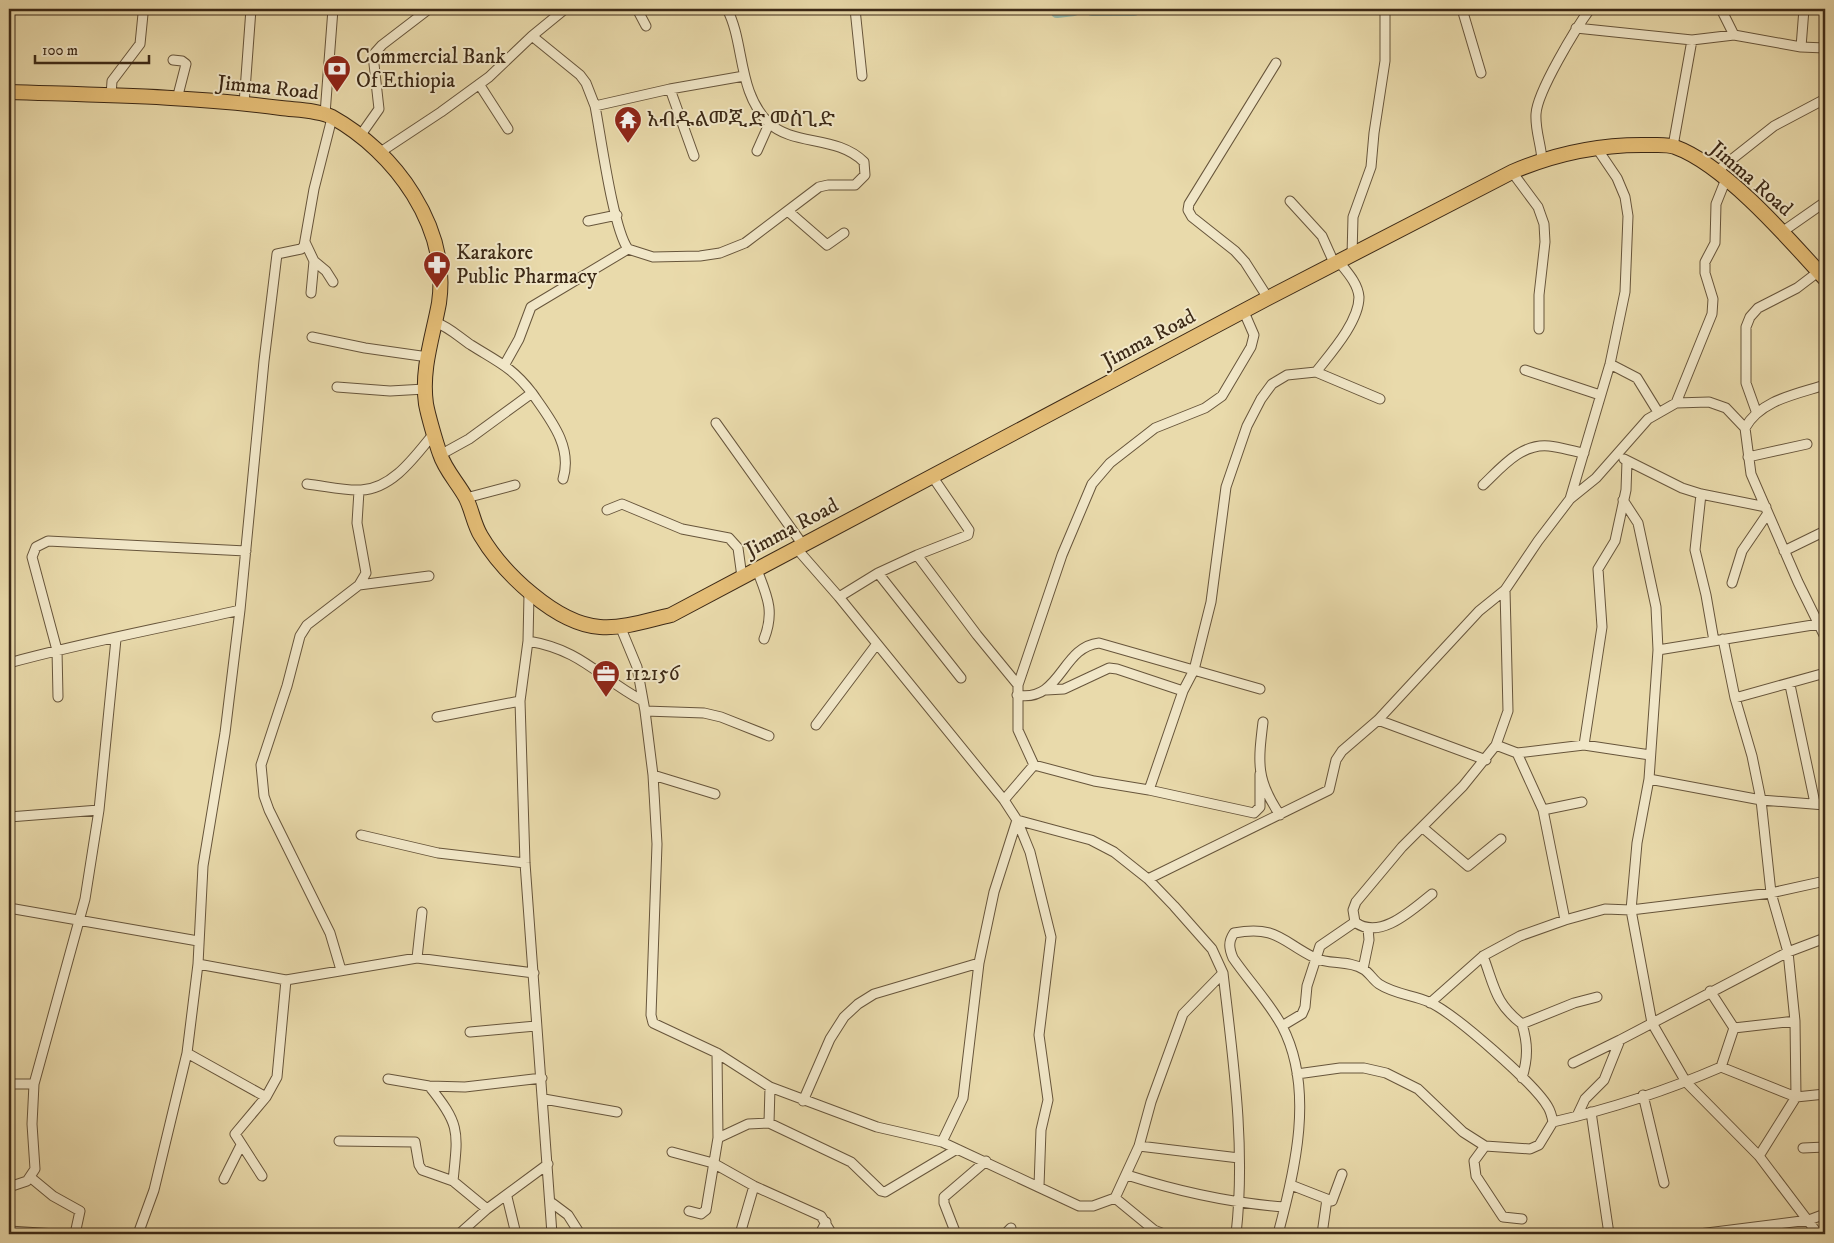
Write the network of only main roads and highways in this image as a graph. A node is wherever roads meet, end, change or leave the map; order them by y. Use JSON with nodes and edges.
{"nodes":[{"id":1,"x":9,"y":92,"type":"edge"},
{"id":2,"x":1822,"y":275,"type":"edge"}],
"edges":[{"from":1,"to":2,"type":"highway","name":"Jimma Road"}]}
